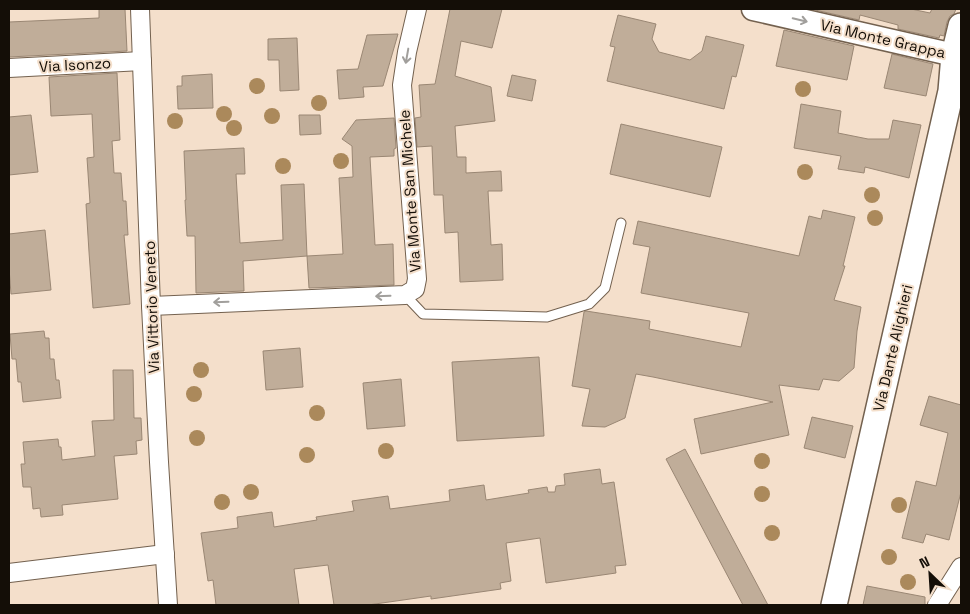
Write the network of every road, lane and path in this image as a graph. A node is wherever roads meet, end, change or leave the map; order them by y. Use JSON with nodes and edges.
{"nodes":[{"id":1,"x":140,"y":9,"type":"edge"},
{"id":2,"x":417,"y":9,"type":"edge"},
{"id":3,"x":753,"y":9,"type":"edge"},
{"id":4,"x":961,"y":26,"type":"edge"},
{"id":5,"x":142,"y":61,"type":"junction"},
{"id":6,"x":9,"y":68,"type":"edge"},
{"id":7,"x":956,"y":74,"type":"edge"},
{"id":8,"x":621,"y":223,"type":"dead end"},
{"id":9,"x":405,"y":295,"type":"junction"},
{"id":10,"x":151,"y":306,"type":"junction"},
{"id":11,"x":165,"y":554,"type":"junction"},
{"id":12,"x":961,"y":567,"type":"edge"},
{"id":13,"x":9,"y":573,"type":"edge"},
{"id":14,"x":168,"y":605,"type":"edge"},
{"id":15,"x":834,"y":605,"type":"edge"},
{"id":16,"x":937,"y":605,"type":"edge"}],
"edges":[{"from":1,"to":5,"type":"street","name":"Via Vittorio Veneto"},
{"from":2,"to":9,"type":"street","name":"Via Monte San Michele","one_way":true},
{"from":3,"to":7,"type":"street","name":"Via Monte Grappa","one_way":true},
{"from":4,"to":7,"type":"main road","name":"Via Dante Alighieri"},
{"from":5,"to":6,"type":"street","name":"Via Isonzo"},
{"from":5,"to":10,"type":"street","name":"Via Vittorio Veneto"},
{"from":7,"to":15,"type":"main road","name":"Via Dante Alighieri"},
{"from":8,"to":9,"type":"lane"},
{"from":9,"to":10,"type":"street","name":"Via Monte San Michele","one_way":true},
{"from":10,"to":11,"type":"street","name":"Via Vittorio Veneto"},
{"from":11,"to":13,"type":"street"},
{"from":11,"to":14,"type":"street","name":"Via Vittorio Veneto"},
{"from":12,"to":16,"type":"street"}]}
